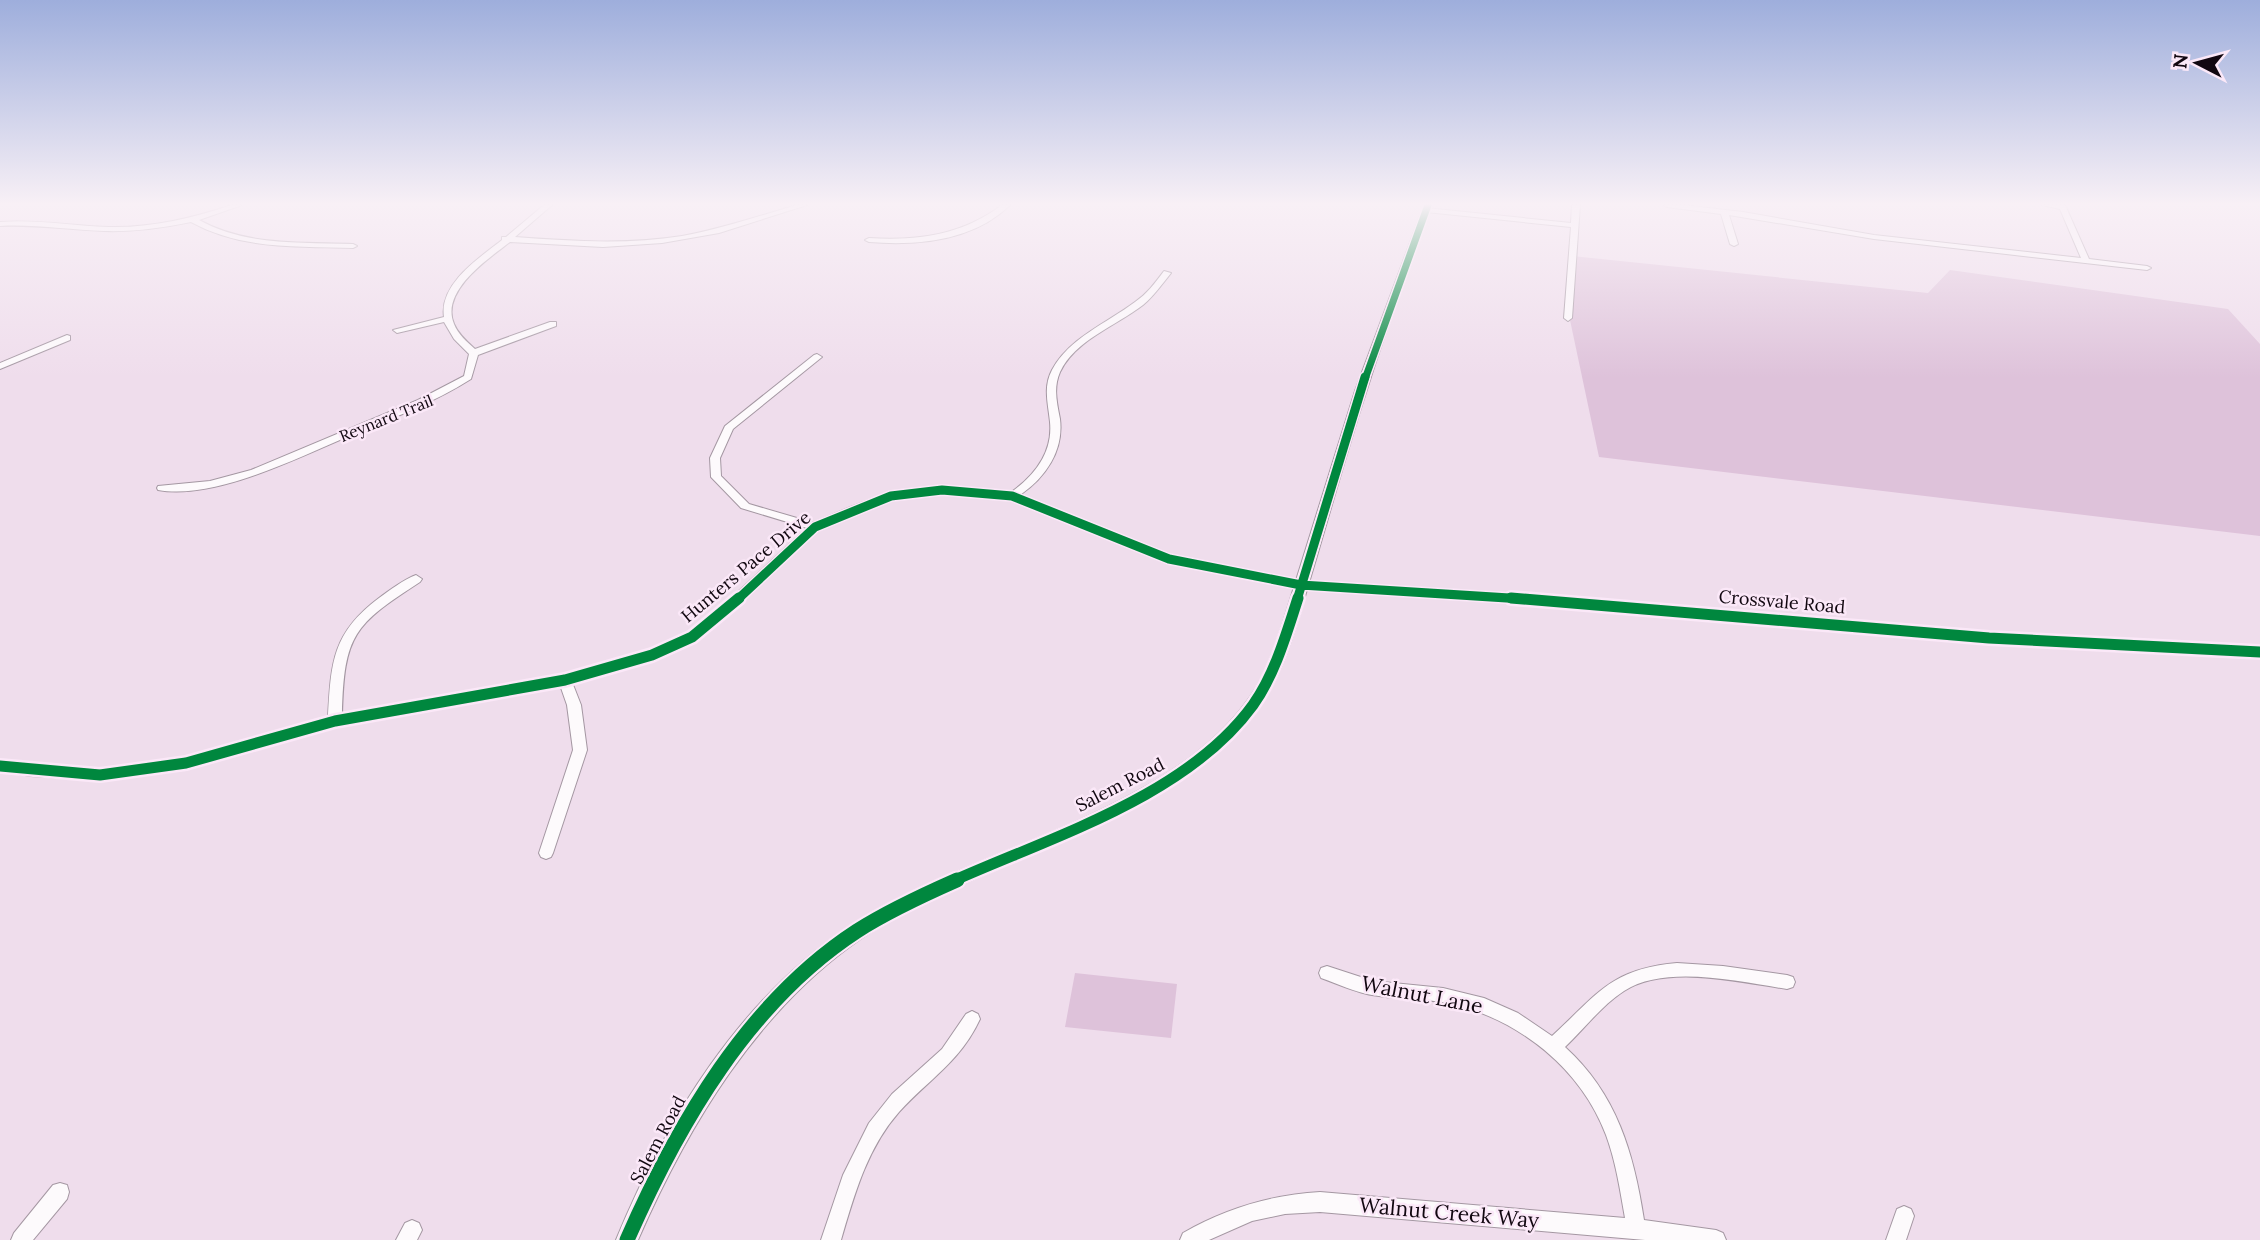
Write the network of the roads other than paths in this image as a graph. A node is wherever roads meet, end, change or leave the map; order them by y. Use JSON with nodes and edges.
{"nodes":[{"id":1,"x":479,"y":263,"type":"edge"},
{"id":2,"x":1407,"y":263,"type":"edge"},
{"id":3,"x":1571,"y":263,"type":"edge"},
{"id":4,"x":2102,"y":263,"type":"edge"},
{"id":5,"x":2147,"y":268,"type":"dead end"},
{"id":6,"x":1167,"y":273,"type":"dead end"},
{"id":7,"x":1568,"y":318,"type":"dead end"},
{"id":8,"x":447,"y":319,"type":"junction"},
{"id":9,"x":553,"y":324,"type":"dead end"},
{"id":10,"x":397,"y":330,"type":"dead end"},
{"id":11,"x":67,"y":338,"type":"dead end"},
{"id":12,"x":474,"y":353,"type":"junction"},
{"id":13,"x":817,"y":357,"type":"dead end"},
{"id":14,"x":0,"y":366,"type":"edge"},
{"id":15,"x":162,"y":488,"type":"dead end"},
{"id":16,"x":1012,"y":496,"type":"junction"},
{"id":17,"x":815,"y":527,"type":"junction"},
{"id":18,"x":415,"y":579,"type":"dead end"},
{"id":19,"x":1301,"y":584,"type":"junction"},
{"id":20,"x":2260,"y":652,"type":"edge"},
{"id":21,"x":565,"y":680,"type":"junction"},
{"id":22,"x":335,"y":721,"type":"junction"},
{"id":23,"x":0,"y":766,"type":"edge"},
{"id":24,"x":546,"y":853,"type":"dead end"},
{"id":25,"x":1328,"y":973,"type":"dead end"},
{"id":26,"x":1787,"y":982,"type":"dead end"},
{"id":27,"x":971,"y":1019,"type":"dead end"},
{"id":28,"x":1555,"y":1046,"type":"junction"},
{"id":29,"x":60,"y":1192,"type":"dead end"},
{"id":30,"x":1904,"y":1216,"type":"dead end"},
{"id":31,"x":1636,"y":1229,"type":"junction"},
{"id":32,"x":21,"y":1240,"type":"edge"},
{"id":33,"x":627,"y":1240,"type":"edge"},
{"id":34,"x":831,"y":1240,"type":"edge"},
{"id":35,"x":1190,"y":1240,"type":"edge"},
{"id":36,"x":1716,"y":1240,"type":"edge"},
{"id":37,"x":1896,"y":1240,"type":"edge"}],
"edges":[{"from":1,"to":8,"type":"street"},
{"from":2,"to":19,"type":"street","name":"Salem Road"},
{"from":3,"to":7,"type":"street"},
{"from":4,"to":5,"type":"street"},
{"from":6,"to":16,"type":"street"},
{"from":8,"to":10,"type":"street"},
{"from":8,"to":12,"type":"street"},
{"from":9,"to":12,"type":"street"},
{"from":11,"to":14,"type":"street"},
{"from":12,"to":15,"type":"street","name":"Reynard Trail"},
{"from":13,"to":17,"type":"street"},
{"from":16,"to":17,"type":"street","name":"Hunters Pace Drive"},
{"from":16,"to":19,"type":"street","name":"Hunters Pace Drive"},
{"from":17,"to":21,"type":"street","name":"Hunters Pace Drive"},
{"from":18,"to":22,"type":"street"},
{"from":19,"to":20,"type":"street","name":"Crossvale Road"},
{"from":19,"to":33,"type":"street","name":"Salem Road"},
{"from":21,"to":22,"type":"street","name":"Hunters Pace Drive"},
{"from":21,"to":24,"type":"street"},
{"from":22,"to":23,"type":"street","name":"Hunters Pace Drive"},
{"from":25,"to":28,"type":"street","name":"Walnut Lane"},
{"from":26,"to":28,"type":"street"},
{"from":27,"to":34,"type":"street"},
{"from":28,"to":31,"type":"street","name":"Walnut Lane"},
{"from":29,"to":32,"type":"street"},
{"from":30,"to":37,"type":"street"},
{"from":31,"to":35,"type":"street","name":"Walnut Creek Way"},
{"from":31,"to":36,"type":"street","name":"Walnut Creek Way"}]}
